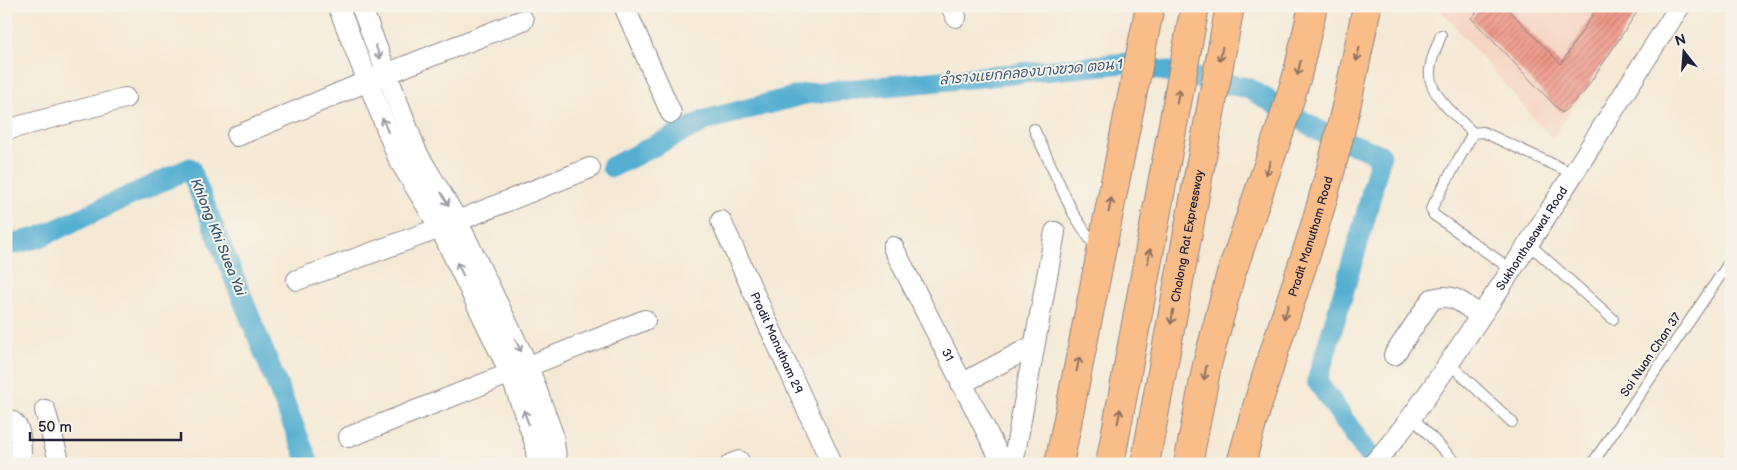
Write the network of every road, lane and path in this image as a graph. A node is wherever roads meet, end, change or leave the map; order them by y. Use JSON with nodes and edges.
{"nodes":[{"id":1,"x":338,"y":6,"type":"edge"},
{"id":2,"x":361,"y":6,"type":"edge"},
{"id":3,"x":624,"y":6,"type":"edge"},
{"id":4,"x":1150,"y":6,"type":"edge"},
{"id":5,"x":1195,"y":6,"type":"edge"},
{"id":6,"x":1230,"y":6,"type":"edge"},
{"id":7,"x":1313,"y":6,"type":"edge"},
{"id":8,"x":1368,"y":6,"type":"edge"},
{"id":9,"x":1680,"y":6,"type":"edge"},
{"id":10,"x":523,"y":20,"type":"dead end"},
{"id":11,"x":1442,"y":35,"type":"dead end"},
{"id":12,"x":377,"y":77,"type":"junction"},
{"id":13,"x":125,"y":98,"type":"dead end"},
{"id":14,"x":671,"y":113,"type":"dead end"},
{"id":15,"x":6,"y":130,"type":"edge"},
{"id":16,"x":1034,"y":130,"type":"dead end"},
{"id":17,"x":1473,"y":133,"type":"junction"},
{"id":18,"x":237,"y":136,"type":"dead end"},
{"id":19,"x":590,"y":168,"type":"dead end"},
{"id":20,"x":1574,"y":174,"type":"junction"},
{"id":21,"x":721,"y":222,"type":"dead end"},
{"id":22,"x":449,"y":224,"type":"junction"},
{"id":23,"x":1055,"y":232,"type":"dead end"},
{"id":24,"x":1530,"y":245,"type":"junction"},
{"id":25,"x":893,"y":247,"type":"dead end"},
{"id":26,"x":1100,"y":253,"type":"junction"},
{"id":27,"x":1731,"y":260,"type":"edge"},
{"id":28,"x":1512,"y":270,"type":"junction"},
{"id":29,"x":297,"y":280,"type":"dead end"},
{"id":30,"x":1480,"y":316,"type":"junction"},
{"id":31,"x":1613,"y":319,"type":"dead end"},
{"id":32,"x":645,"y":320,"type":"dead end"},
{"id":33,"x":1033,"y":346,"type":"junction"},
{"id":34,"x":1394,"y":355,"type":"dead end"},
{"id":35,"x":1450,"y":364,"type":"junction"},
{"id":36,"x":519,"y":370,"type":"junction"},
{"id":37,"x":962,"y":384,"type":"junction"},
{"id":38,"x":45,"y":410,"type":"dead end"},
{"id":39,"x":1412,"y":417,"type":"junction"},
{"id":40,"x":6,"y":419,"type":"edge"},
{"id":41,"x":1512,"y":422,"type":"dead end"},
{"id":42,"x":349,"y":438,"type":"dead end"},
{"id":43,"x":1377,"y":460,"type":"edge"},
{"id":44,"x":1455,"y":462,"type":"dead end"},
{"id":45,"x":21,"y":464,"type":"edge"},
{"id":46,"x":60,"y":464,"type":"edge"},
{"id":47,"x":538,"y":464,"type":"edge"},
{"id":48,"x":557,"y":464,"type":"edge"},
{"id":49,"x":832,"y":464,"type":"edge"},
{"id":50,"x":1003,"y":464,"type":"edge"},
{"id":51,"x":1012,"y":464,"type":"edge"},
{"id":52,"x":1059,"y":464,"type":"edge"},
{"id":53,"x":1110,"y":464,"type":"edge"},
{"id":54,"x":1145,"y":464,"type":"edge"},
{"id":55,"x":1188,"y":464,"type":"edge"},
{"id":56,"x":1241,"y":464,"type":"edge"},
{"id":57,"x":1592,"y":464,"type":"edge"}],
"edges":[{"from":1,"to":12,"type":"street"},
{"from":2,"to":12,"type":"street","one_way":true},
{"from":3,"to":14,"type":"street"},
{"from":26,"to":4,"type":"main road","one_way":true},
{"from":53,"to":5,"type":"main road","one_way":true},
{"from":6,"to":54,"type":"main road","name":"Chalong Rat Expressway","one_way":true},
{"from":7,"to":55,"type":"main road","one_way":true},
{"from":8,"to":56,"type":"main road","name":"Pradit Manutham Road","one_way":true},
{"from":9,"to":20,"type":"street","name":"Sukhonthasawat Road"},
{"from":10,"to":12,"type":"street"},
{"from":11,"to":17,"type":"lane"},
{"from":12,"to":18,"type":"street"},
{"from":12,"to":22,"type":"street"},
{"from":13,"to":15,"type":"street"},
{"from":16,"to":26,"type":"lane"},
{"from":17,"to":20,"type":"lane"},
{"from":17,"to":28,"type":"lane"},
{"from":19,"to":22,"type":"street"},
{"from":20,"to":24,"type":"street","name":"Sukhonthasawat Road"},
{"from":21,"to":49,"type":"street","name":"Pradit Manutham 29"},
{"from":22,"to":29,"type":"street"},
{"from":22,"to":36,"type":"street"},
{"from":23,"to":33,"type":"street"},
{"from":24,"to":28,"type":"street","name":"Sukhonthasawat Road"},
{"from":24,"to":31,"type":"lane"},
{"from":25,"to":37,"type":"street","name":"31"},
{"from":52,"to":26,"type":"main road","one_way":true},
{"from":27,"to":57,"type":"lane","name":"Soi Nuan Chan 37"},
{"from":28,"to":30,"type":"street","name":"Sukhonthasawat Road"},
{"from":30,"to":34,"type":"street"},
{"from":30,"to":35,"type":"street","name":"Sukhonthasawat Road"},
{"from":32,"to":36,"type":"street"},
{"from":33,"to":37,"type":"street"},
{"from":33,"to":51,"type":"street"},
{"from":35,"to":39,"type":"street","name":"Sukhonthasawat Road"},
{"from":35,"to":41,"type":"lane"},
{"from":36,"to":42,"type":"street"},
{"from":47,"to":36,"type":"street","one_way":true},
{"from":36,"to":48,"type":"street"},
{"from":37,"to":50,"type":"street","name":"31"},
{"from":38,"to":46,"type":"street"},
{"from":39,"to":43,"type":"street","name":"Sukhonthasawat Road"},
{"from":39,"to":44,"type":"lane"},
{"from":40,"to":45,"type":"street"}]}
